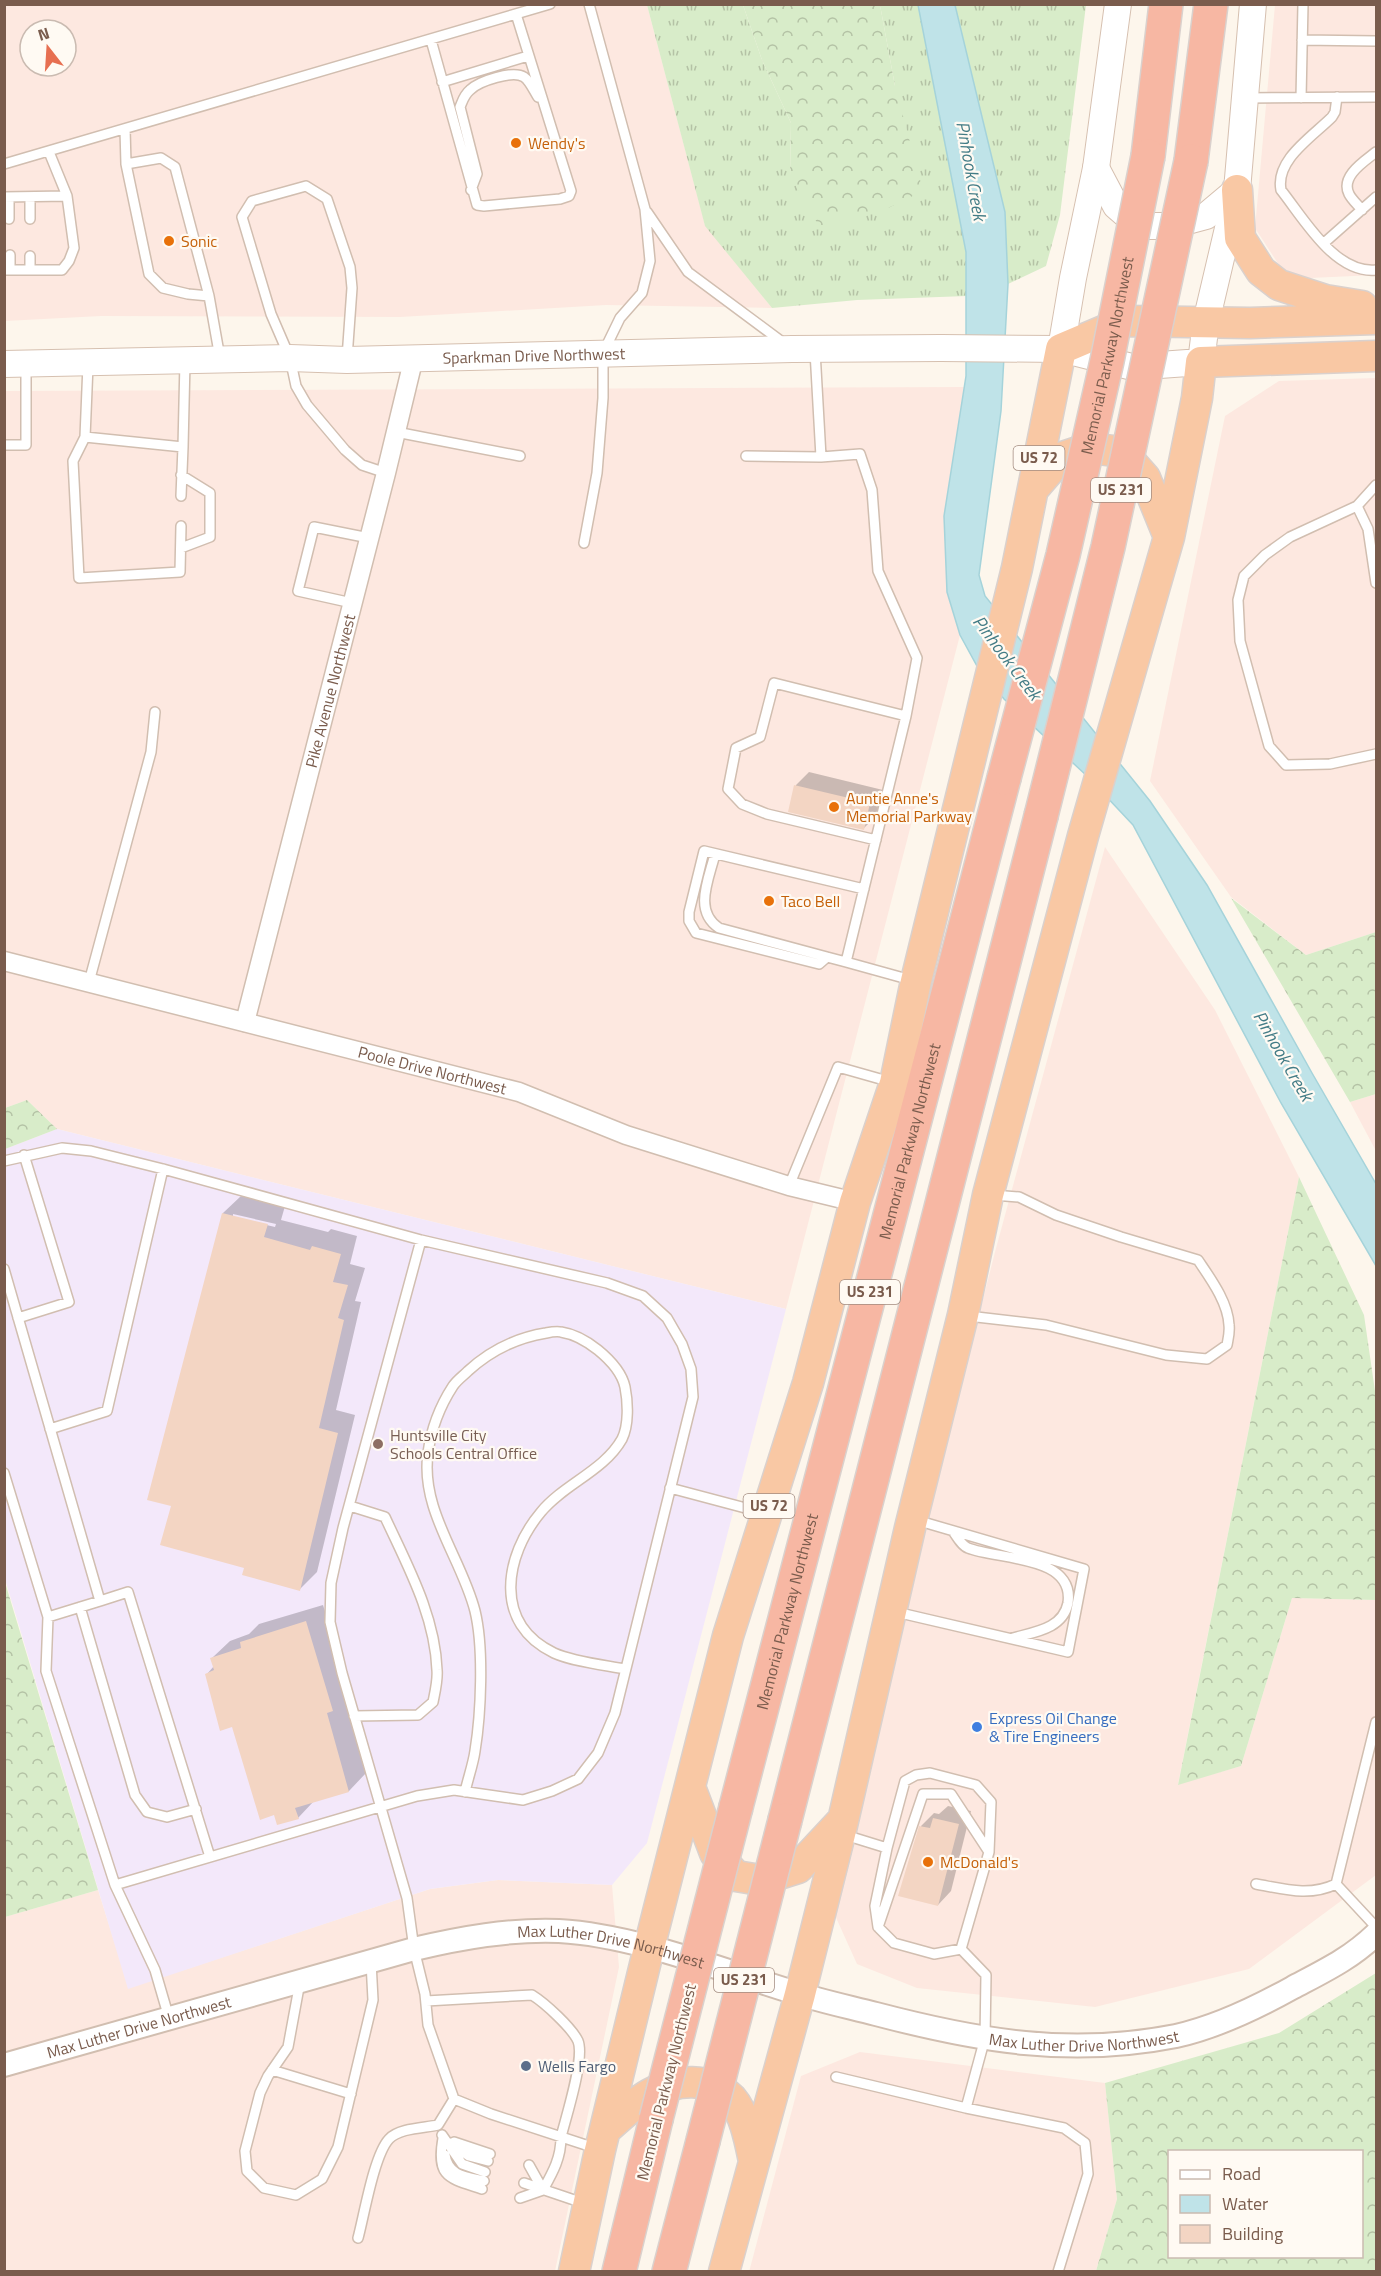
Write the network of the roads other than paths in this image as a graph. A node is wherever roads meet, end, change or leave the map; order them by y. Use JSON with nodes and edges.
{"nodes":[{"id":1,"x":550,"y":4,"type":"edge"},
{"id":2,"x":589,"y":4,"type":"edge"},
{"id":3,"x":1118,"y":4,"type":"edge"},
{"id":4,"x":1166,"y":4,"type":"edge"},
{"id":5,"x":1211,"y":4,"type":"edge"},
{"id":6,"x":1253,"y":4,"type":"edge"},
{"id":7,"x":1303,"y":4,"type":"edge"},
{"id":8,"x":516,"y":14,"type":"junction"},
{"id":9,"x":431,"y":40,"type":"junction"},
{"id":10,"x":1302,"y":40,"type":"junction"},
{"id":11,"x":1377,"y":41,"type":"edge"},
{"id":12,"x":528,"y":56,"type":"junction"},
{"id":13,"x":442,"y":81,"type":"junction"},
{"id":14,"x":1337,"y":97,"type":"junction"},
{"id":15,"x":1377,"y":97,"type":"edge"},
{"id":16,"x":1246,"y":98,"type":"junction"},
{"id":17,"x":1301,"y":98,"type":"junction"},
{"id":18,"x":546,"y":109,"type":"junction"},
{"id":19,"x":125,"y":129,"type":"junction"},
{"id":20,"x":49,"y":152,"type":"junction"},
{"id":21,"x":1377,"y":152,"type":"edge"},
{"id":22,"x":4,"y":164,"type":"edge"},
{"id":23,"x":126,"y":164,"type":"junction"},
{"id":24,"x":1096,"y":168,"type":"junction"},
{"id":25,"x":471,"y":190,"type":"junction"},
{"id":26,"x":1237,"y":190,"type":"junction"},
{"id":27,"x":67,"y":196,"type":"junction"},
{"id":28,"x":7,"y":197,"type":"edge"},
{"id":29,"x":30,"y":197,"type":"junction"},
{"id":30,"x":1377,"y":197,"type":"edge"},
{"id":31,"x":645,"y":209,"type":"junction"},
{"id":32,"x":1362,"y":210,"type":"junction"},
{"id":33,"x":9,"y":219,"type":"dead end"},
{"id":34,"x":30,"y":219,"type":"dead end"},
{"id":35,"x":1324,"y":243,"type":"junction"},
{"id":36,"x":10,"y":255,"type":"dead end"},
{"id":37,"x":30,"y":256,"type":"dead end"},
{"id":38,"x":30,"y":269,"type":"junction"},
{"id":39,"x":7,"y":270,"type":"edge"},
{"id":40,"x":1377,"y":270,"type":"edge"},
{"id":41,"x":209,"y":296,"type":"junction"},
{"id":42,"x":1377,"y":311,"type":"edge"},
{"id":43,"x":1377,"y":319,"type":"edge"},
{"id":44,"x":1206,"y":322,"type":"junction"},
{"id":45,"x":804,"y":348,"type":"junction"},
{"id":46,"x":1061,"y":349,"type":"junction"},
{"id":47,"x":603,"y":353,"type":"junction"},
{"id":48,"x":1377,"y":356,"type":"edge"},
{"id":49,"x":414,"y":357,"type":"junction"},
{"id":50,"x":290,"y":358,"type":"junction"},
{"id":51,"x":221,"y":360,"type":"junction"},
{"id":52,"x":347,"y":360,"type":"junction"},
{"id":53,"x":185,"y":361,"type":"junction"},
{"id":54,"x":1201,"y":362,"type":"junction"},
{"id":55,"x":88,"y":363,"type":"junction"},
{"id":56,"x":15,"y":364,"type":"edge"},
{"id":57,"x":396,"y":432,"type":"junction"},
{"id":58,"x":85,"y":437,"type":"junction"},
{"id":59,"x":4,"y":445,"type":"edge"},
{"id":60,"x":183,"y":447,"type":"junction"},
{"id":61,"x":520,"y":456,"type":"dead end"},
{"id":62,"x":746,"y":456,"type":"dead end"},
{"id":63,"x":821,"y":457,"type":"junction"},
{"id":64,"x":386,"y":473,"type":"junction"},
{"id":65,"x":181,"y":475,"type":"junction"},
{"id":66,"x":1377,"y":485,"type":"edge"},
{"id":67,"x":1032,"y":491,"type":"junction"},
{"id":68,"x":181,"y":496,"type":"dead end"},
{"id":69,"x":1357,"y":506,"type":"junction"},
{"id":70,"x":181,"y":526,"type":"dead end"},
{"id":71,"x":1169,"y":537,"type":"junction"},
{"id":72,"x":369,"y":538,"type":"junction"},
{"id":73,"x":584,"y":543,"type":"dead end"},
{"id":74,"x":181,"y":548,"type":"junction"},
{"id":75,"x":1377,"y":583,"type":"edge"},
{"id":76,"x":352,"y":603,"type":"junction"},
{"id":77,"x":155,"y":712,"type":"dead end"},
{"id":78,"x":906,"y":716,"type":"junction"},
{"id":79,"x":1377,"y":754,"type":"edge"},
{"id":80,"x":876,"y":840,"type":"junction"},
{"id":81,"x":715,"y":854,"type":"junction"},
{"id":82,"x":864,"y":889,"type":"junction"},
{"id":83,"x":827,"y":957,"type":"junction"},
{"id":84,"x":4,"y":961,"type":"edge"},
{"id":85,"x":846,"y":962,"type":"junction"},
{"id":86,"x":916,"y":981,"type":"junction"},
{"id":87,"x":89,"y":982,"type":"junction"},
{"id":88,"x":245,"y":1022,"type":"junction"},
{"id":89,"x":895,"y":1083,"type":"junction"},
{"id":90,"x":24,"y":1155,"type":"junction"},
{"id":91,"x":4,"y":1161,"type":"edge"},
{"id":92,"x":163,"y":1169,"type":"junction"},
{"id":93,"x":789,"y":1186,"type":"junction"},
{"id":94,"x":988,"y":1195,"type":"junction"},
{"id":95,"x":855,"y":1202,"type":"junction"},
{"id":96,"x":421,"y":1240,"type":"junction"},
{"id":97,"x":4,"y":1269,"type":"edge"},
{"id":98,"x":963,"y":1315,"type":"junction"},
{"id":99,"x":18,"y":1317,"type":"junction"},
{"id":100,"x":50,"y":1429,"type":"junction"},
{"id":101,"x":4,"y":1473,"type":"edge"},
{"id":102,"x":670,"y":1488,"type":"junction"},
{"id":103,"x":350,"y":1506,"type":"junction"},
{"id":104,"x":767,"y":1513,"type":"junction"},
{"id":105,"x":912,"y":1519,"type":"junction"},
{"id":106,"x":952,"y":1531,"type":"junction"},
{"id":107,"x":100,"y":1601,"type":"junction"},
{"id":108,"x":80,"y":1607,"type":"junction"},
{"id":109,"x":891,"y":1611,"type":"junction"},
{"id":110,"x":48,"y":1617,"type":"junction"},
{"id":111,"x":1011,"y":1639,"type":"junction"},
{"id":112,"x":625,"y":1669,"type":"junction"},
{"id":113,"x":354,"y":1716,"type":"junction"},
{"id":114,"x":1377,"y":1722,"type":"edge"},
{"id":115,"x":690,"y":1787,"type":"junction"},
{"id":116,"x":465,"y":1792,"type":"junction"},
{"id":117,"x":381,"y":1807,"type":"junction"},
{"id":118,"x":196,"y":1809,"type":"junction"},
{"id":119,"x":841,"y":1827,"type":"junction"},
{"id":120,"x":887,"y":1848,"type":"junction"},
{"id":121,"x":989,"y":1852,"type":"junction"},
{"id":122,"x":210,"y":1857,"type":"junction"},
{"id":123,"x":1256,"y":1884,"type":"dead end"},
{"id":124,"x":1336,"y":1884,"type":"junction"},
{"id":125,"x":115,"y":1885,"type":"junction"},
{"id":126,"x":878,"y":1927,"type":"junction"},
{"id":127,"x":1377,"y":1927,"type":"edge"},
{"id":128,"x":1377,"y":1934,"type":"edge"},
{"id":129,"x":649,"y":1948,"type":"junction"},
{"id":130,"x":414,"y":1949,"type":"junction"},
{"id":131,"x":962,"y":1949,"type":"junction"},
{"id":132,"x":371,"y":1960,"type":"junction"},
{"id":133,"x":301,"y":1980,"type":"junction"},
{"id":134,"x":800,"y":1994,"type":"junction"},
{"id":135,"x":426,"y":2001,"type":"junction"},
{"id":136,"x":169,"y":2018,"type":"junction"},
{"id":137,"x":986,"y":2038,"type":"junction"},
{"id":138,"x":4,"y":2065,"type":"edge"},
{"id":139,"x":272,"y":2070,"type":"junction"},
{"id":140,"x":836,"y":2077,"type":"dead end"},
{"id":141,"x":351,"y":2094,"type":"junction"},
{"id":142,"x":454,"y":2099,"type":"junction"},
{"id":143,"x":966,"y":2108,"type":"junction"},
{"id":144,"x":438,"y":2125,"type":"junction"},
{"id":145,"x":561,"y":2137,"type":"junction"},
{"id":146,"x":443,"y":2138,"type":"junction"},
{"id":147,"x":603,"y":2139,"type":"junction"},
{"id":148,"x":489,"y":2157,"type":"dead end"},
{"id":149,"x":754,"y":2164,"type":"junction"},
{"id":150,"x":528,"y":2169,"type":"dead end"},
{"id":151,"x":543,"y":2190,"type":"junction"},
{"id":152,"x":588,"y":2205,"type":"junction"},
{"id":153,"x":358,"y":2238,"type":"dead end"},
{"id":154,"x":574,"y":2271,"type":"edge"},
{"id":155,"x":619,"y":2271,"type":"edge"},
{"id":156,"x":669,"y":2271,"type":"edge"},
{"id":157,"x":724,"y":2271,"type":"edge"},
{"id":158,"x":1058,"y":2271,"type":"edge"}],
"edges":[{"from":1,"to":8,"type":"lane"},
{"from":2,"to":31,"type":"lane"},
{"from":3,"to":24,"type":"main road"},
{"from":4,"to":155,"type":"highway","name":"Memorial Parkway Northwest","number":"US 231","bridge":true},
{"from":5,"to":156,"type":"highway","number":"US 231","bridge":true},
{"from":6,"to":16,"type":"main road"},
{"from":7,"to":10,"type":"lane"},
{"from":8,"to":9,"type":"lane"},
{"from":8,"to":12,"type":"lane"},
{"from":9,"to":13,"type":"lane"},
{"from":9,"to":19,"type":"lane"},
{"from":10,"to":11,"type":"lane"},
{"from":10,"to":17,"type":"lane"},
{"from":12,"to":13,"type":"lane"},
{"from":12,"to":18,"type":"lane"},
{"from":13,"to":25,"type":"lane"},
{"from":14,"to":15,"type":"lane"},
{"from":14,"to":17,"type":"lane"},
{"from":14,"to":35,"type":"lane"},
{"from":16,"to":17,"type":"lane"},
{"from":16,"to":26,"type":"main road"},
{"from":18,"to":25,"type":"lane"},
{"from":18,"to":25,"type":"lane"},
{"from":19,"to":20,"type":"lane"},
{"from":19,"to":23,"type":"lane"},
{"from":20,"to":22,"type":"lane"},
{"from":20,"to":27,"type":"lane"},
{"from":21,"to":32,"type":"lane"},
{"from":23,"to":41,"type":"lane"},
{"from":23,"to":41,"type":"lane"},
{"from":24,"to":26,"type":"main road"},
{"from":24,"to":46,"type":"main road"},
{"from":26,"to":42,"type":"highway"},
{"from":26,"to":44,"type":"main road"},
{"from":27,"to":29,"type":"lane"},
{"from":27,"to":38,"type":"lane"},
{"from":28,"to":29,"type":"lane"},
{"from":28,"to":33,"type":"lane"},
{"from":29,"to":34,"type":"lane"},
{"from":30,"to":32,"type":"lane"},
{"from":31,"to":45,"type":"lane"},
{"from":31,"to":47,"type":"lane"},
{"from":32,"to":35,"type":"lane"},
{"from":35,"to":40,"type":"lane"},
{"from":36,"to":39,"type":"lane"},
{"from":37,"to":38,"type":"lane"},
{"from":38,"to":39,"type":"lane"},
{"from":41,"to":51,"type":"lane"},
{"from":43,"to":44,"type":"highway","name":"Sparkman Drive Northwest"},
{"from":44,"to":46,"type":"highway","name":"Sparkman Drive Northwest"},
{"from":44,"to":54,"type":"main road"},
{"from":45,"to":46,"type":"main road","name":"Sparkman Drive Northwest"},
{"from":45,"to":47,"type":"main road","name":"Sparkman Drive Northwest"},
{"from":45,"to":63,"type":"lane"},
{"from":46,"to":54,"type":"main road","name":"Sparkman Drive Northwest"},
{"from":46,"to":67,"type":"highway","number":"US 72"},
{"from":47,"to":49,"type":"main road","name":"Sparkman Drive Northwest"},
{"from":47,"to":73,"type":"lane"},
{"from":48,"to":54,"type":"highway"},
{"from":49,"to":52,"type":"main road","name":"Sparkman Drive Northwest"},
{"from":49,"to":57,"type":"street","name":"Pike Avenue Northwest"},
{"from":50,"to":51,"type":"main road","name":"Sparkman Drive Northwest"},
{"from":50,"to":52,"type":"main road","name":"Sparkman Drive Northwest"},
{"from":50,"to":52,"type":"lane"},
{"from":50,"to":64,"type":"lane"},
{"from":51,"to":53,"type":"main road","name":"Sparkman Drive Northwest"},
{"from":53,"to":55,"type":"main road","name":"Sparkman Drive Northwest"},
{"from":53,"to":60,"type":"lane"},
{"from":54,"to":71,"type":"highway"},
{"from":55,"to":56,"type":"main road","name":"Sparkman Drive Northwest"},
{"from":55,"to":58,"type":"lane"},
{"from":56,"to":59,"type":"lane"},
{"from":57,"to":61,"type":"lane"},
{"from":57,"to":64,"type":"street","name":"Pike Avenue Northwest"},
{"from":58,"to":60,"type":"lane"},
{"from":58,"to":74,"type":"lane"},
{"from":60,"to":65,"type":"lane"},
{"from":62,"to":63,"type":"lane"},
{"from":63,"to":78,"type":"lane"},
{"from":64,"to":72,"type":"street","name":"Pike Avenue Northwest"},
{"from":65,"to":68,"type":"lane"},
{"from":65,"to":74,"type":"lane"},
{"from":66,"to":69,"type":"lane"},
{"from":67,"to":71,"type":"highway"},
{"from":67,"to":86,"type":"highway","number":"US 72"},
{"from":69,"to":75,"type":"lane"},
{"from":69,"to":79,"type":"lane"},
{"from":70,"to":74,"type":"lane"},
{"from":71,"to":94,"type":"highway"},
{"from":72,"to":76,"type":"street","name":"Pike Avenue Northwest"},
{"from":72,"to":76,"type":"lane"},
{"from":76,"to":88,"type":"street","name":"Pike Avenue Northwest"},
{"from":77,"to":87,"type":"lane"},
{"from":78,"to":80,"type":"lane"},
{"from":78,"to":80,"type":"lane"},
{"from":80,"to":82,"type":"lane"},
{"from":81,"to":82,"type":"lane"},
{"from":81,"to":83,"type":"lane"},
{"from":81,"to":83,"type":"lane"},
{"from":82,"to":85,"type":"lane"},
{"from":83,"to":85,"type":"lane"},
{"from":84,"to":87,"type":"street","name":"Poole Drive Northwest"},
{"from":85,"to":86,"type":"lane"},
{"from":86,"to":89,"type":"highway","number":"US 72"},
{"from":87,"to":88,"type":"street","name":"Poole Drive Northwest"},
{"from":88,"to":93,"type":"street","name":"Poole Drive Northwest"},
{"from":89,"to":93,"type":"lane"},
{"from":89,"to":95,"type":"highway","number":"US 72"},
{"from":90,"to":91,"type":"lane"},
{"from":90,"to":92,"type":"lane"},
{"from":90,"to":99,"type":"lane"},
{"from":92,"to":96,"type":"lane"},
{"from":92,"to":100,"type":"lane"},
{"from":93,"to":95,"type":"street","name":"Poole Drive Northwest"},
{"from":94,"to":98,"type":"highway"},
{"from":94,"to":98,"type":"lane"},
{"from":95,"to":104,"type":"highway","number":"US 72"},
{"from":96,"to":102,"type":"lane"},
{"from":96,"to":103,"type":"lane"},
{"from":97,"to":99,"type":"lane"},
{"from":98,"to":105,"type":"highway"},
{"from":99,"to":100,"type":"lane"},
{"from":100,"to":107,"type":"lane"},
{"from":101,"to":110,"type":"lane"},
{"from":102,"to":104,"type":"lane"},
{"from":102,"to":112,"type":"lane"},
{"from":103,"to":113,"type":"lane"},
{"from":103,"to":113,"type":"lane"},
{"from":104,"to":115,"type":"highway","number":"US 72"},
{"from":105,"to":106,"type":"lane"},
{"from":105,"to":109,"type":"highway"},
{"from":106,"to":111,"type":"lane"},
{"from":106,"to":111,"type":"lane"},
{"from":107,"to":108,"type":"lane"},
{"from":107,"to":118,"type":"lane"},
{"from":108,"to":110,"type":"lane"},
{"from":108,"to":118,"type":"lane"},
{"from":109,"to":111,"type":"lane"},
{"from":109,"to":119,"type":"highway"},
{"from":110,"to":125,"type":"lane"},
{"from":112,"to":116,"type":"lane"},
{"from":112,"to":116,"type":"lane"},
{"from":113,"to":117,"type":"lane"},
{"from":114,"to":124,"type":"lane"},
{"from":115,"to":119,"type":"highway"},
{"from":115,"to":129,"type":"highway","number":"US 72"},
{"from":116,"to":117,"type":"lane"},
{"from":117,"to":122,"type":"lane"},
{"from":117,"to":130,"type":"lane"},
{"from":118,"to":122,"type":"lane"},
{"from":119,"to":120,"type":"lane"},
{"from":119,"to":134,"type":"highway"},
{"from":120,"to":121,"type":"lane"},
{"from":120,"to":126,"type":"lane"},
{"from":121,"to":126,"type":"lane"},
{"from":121,"to":131,"type":"lane"},
{"from":122,"to":125,"type":"lane"},
{"from":123,"to":124,"type":"lane"},
{"from":124,"to":127,"type":"lane"},
{"from":125,"to":136,"type":"lane"},
{"from":126,"to":131,"type":"lane"},
{"from":128,"to":137,"type":"street","name":"Max Luther Drive Northwest"},
{"from":129,"to":130,"type":"street","name":"Max Luther Drive Northwest"},
{"from":129,"to":134,"type":"street","name":"Max Luther Drive Northwest"},
{"from":129,"to":147,"type":"highway","number":"US 72"},
{"from":130,"to":132,"type":"street","name":"Max Luther Drive Northwest"},
{"from":130,"to":135,"type":"lane"},
{"from":131,"to":137,"type":"lane"},
{"from":132,"to":133,"type":"street","name":"Max Luther Drive Northwest"},
{"from":132,"to":141,"type":"lane"},
{"from":133,"to":136,"type":"street","name":"Max Luther Drive Northwest"},
{"from":133,"to":139,"type":"lane"},
{"from":134,"to":137,"type":"street","name":"Max Luther Drive Northwest"},
{"from":134,"to":149,"type":"highway"},
{"from":135,"to":142,"type":"lane"},
{"from":135,"to":145,"type":"lane"},
{"from":136,"to":138,"type":"street","name":"Max Luther Drive Northwest"},
{"from":137,"to":143,"type":"lane"},
{"from":139,"to":141,"type":"lane"},
{"from":139,"to":141,"type":"lane"},
{"from":140,"to":143,"type":"lane"},
{"from":142,"to":144,"type":"lane"},
{"from":142,"to":145,"type":"lane"},
{"from":143,"to":158,"type":"lane"},
{"from":144,"to":146,"type":"lane"},
{"from":144,"to":153,"type":"lane"},
{"from":145,"to":147,"type":"lane"},
{"from":145,"to":151,"type":"lane"},
{"from":146,"to":146,"type":"lane"},
{"from":146,"to":148,"type":"lane"},
{"from":147,"to":149,"type":"highway"},
{"from":147,"to":152,"type":"highway","number":"US 72"},
{"from":149,"to":157,"type":"highway"},
{"from":150,"to":151,"type":"lane"},
{"from":151,"to":151,"type":"lane"},
{"from":151,"to":152,"type":"lane"},
{"from":152,"to":154,"type":"highway","number":"US 72"}]}
